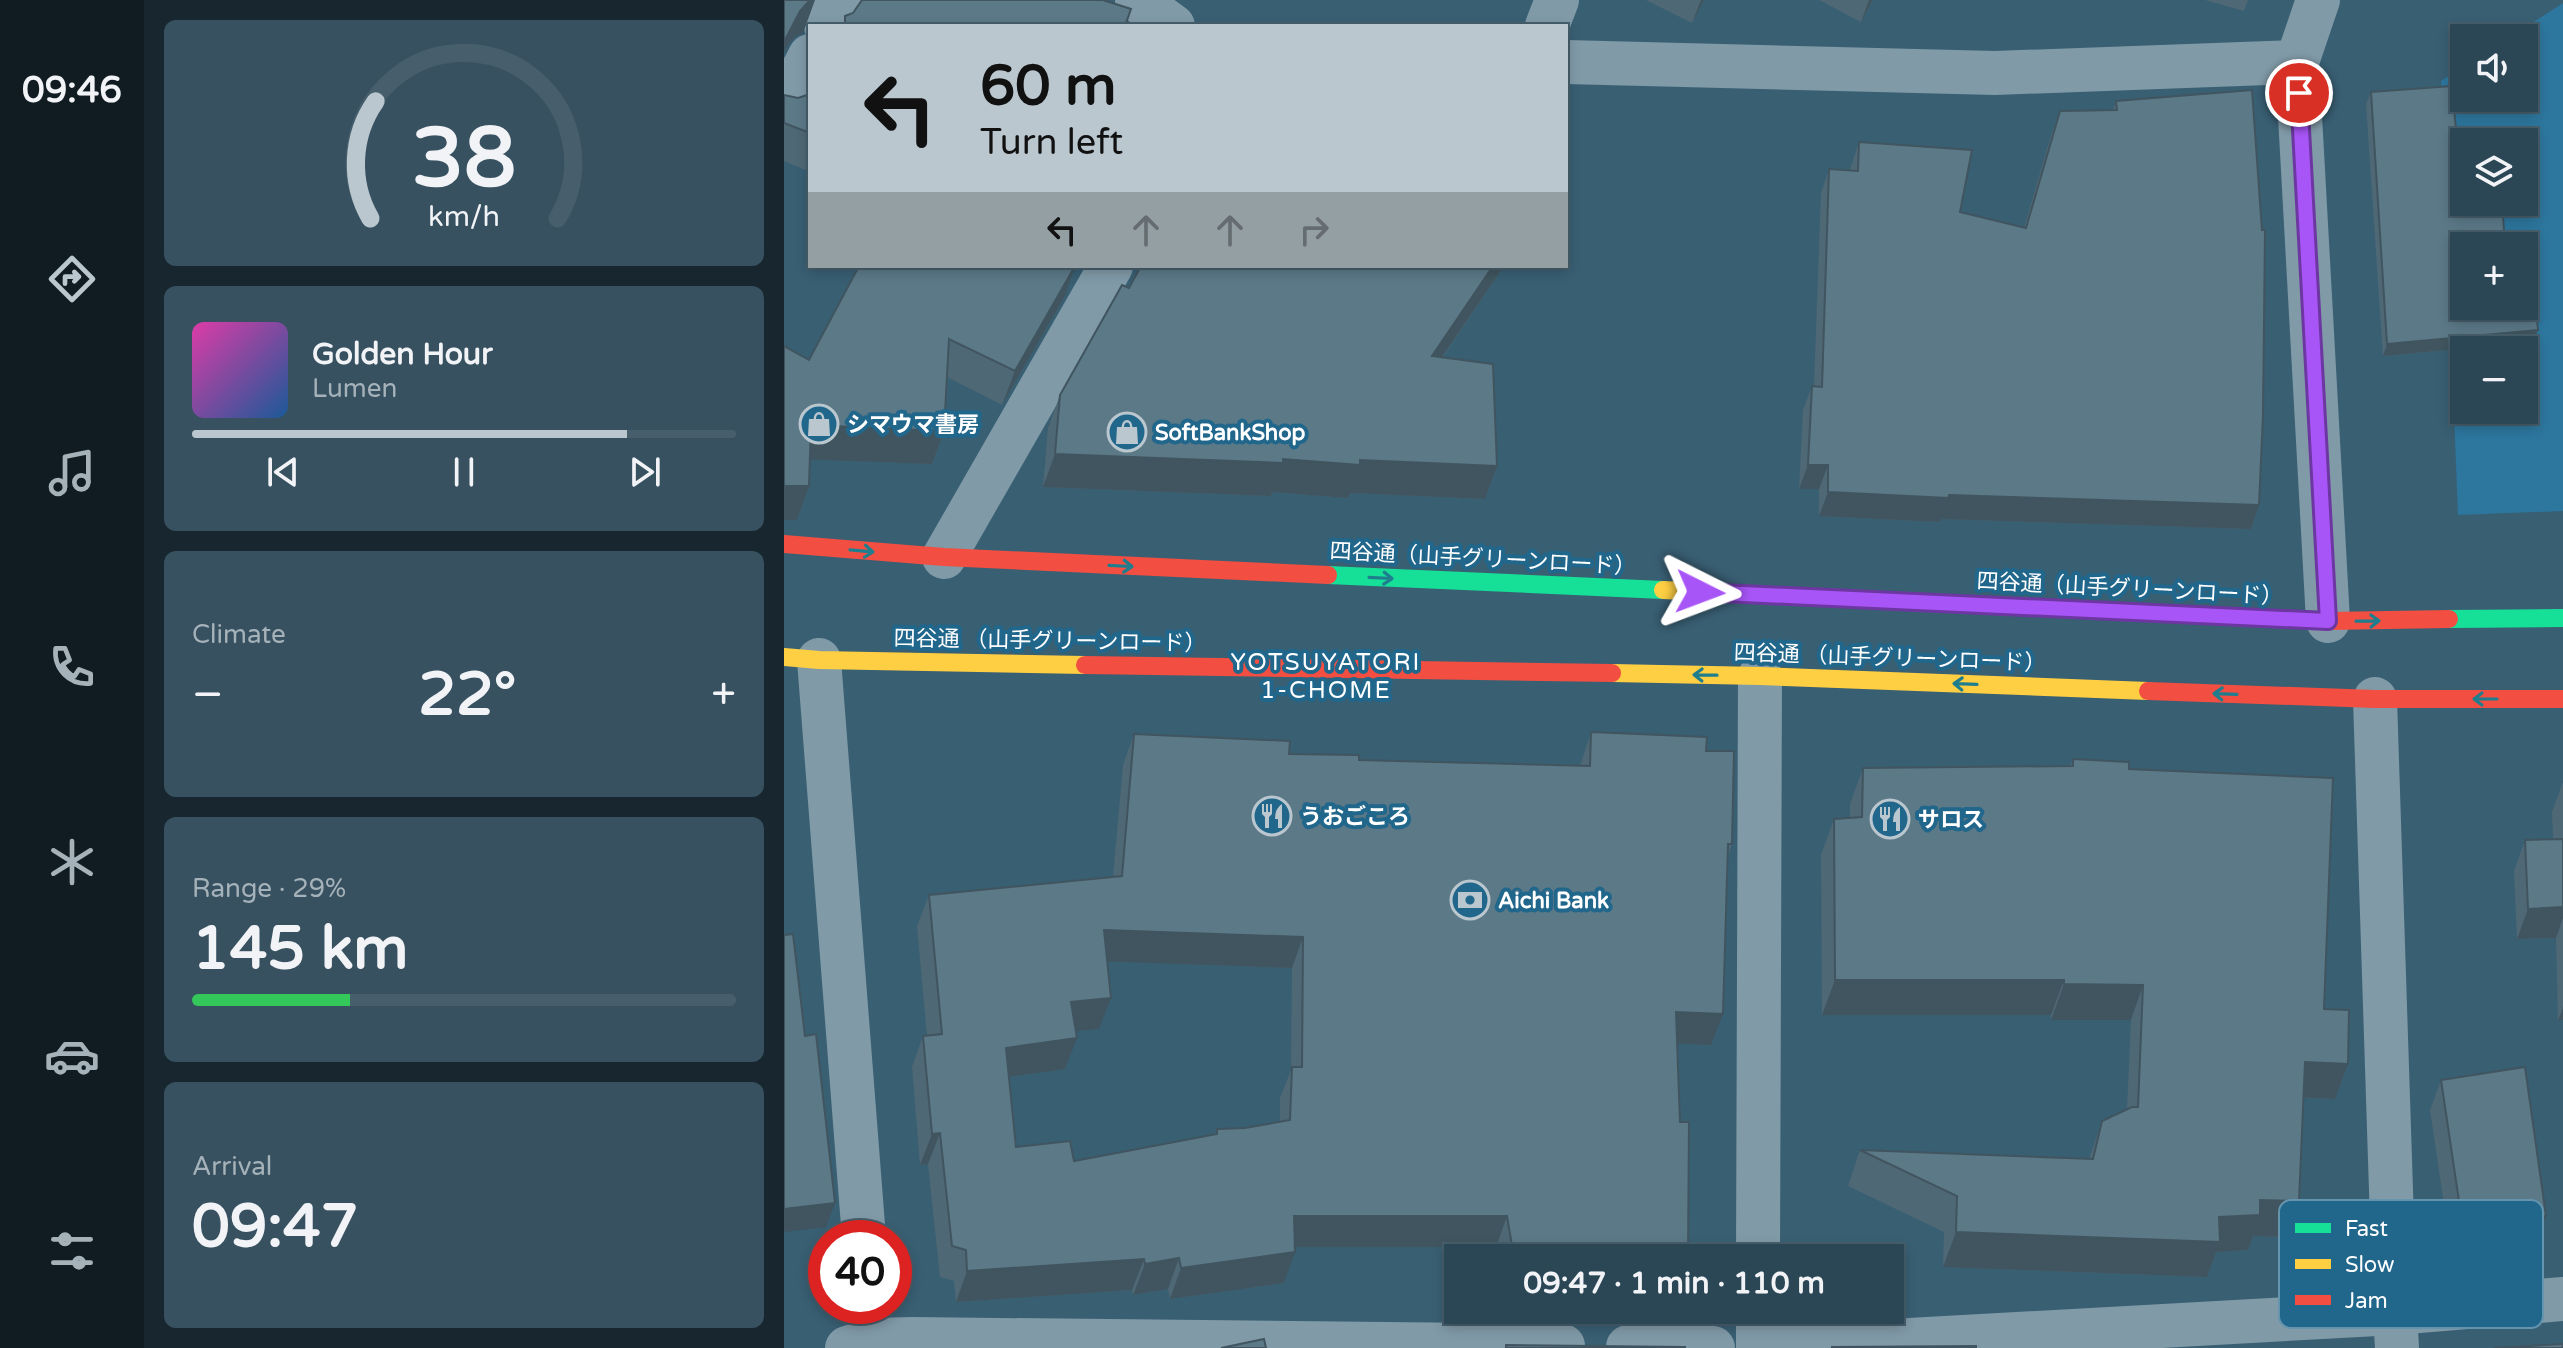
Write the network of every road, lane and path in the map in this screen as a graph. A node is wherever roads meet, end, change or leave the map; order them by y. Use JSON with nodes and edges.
{"nodes":[{"id":1,"x":839,"y":0,"type":"edge"},
{"id":2,"x":1137,"y":0,"type":"edge"},
{"id":3,"x":1557,"y":0,"type":"edge"},
{"id":4,"x":2318,"y":0,"type":"edge"},
{"id":5,"x":827,"y":24,"type":"edge"},
{"id":6,"x":1170,"y":24,"type":"edge"},
{"id":7,"x":1548,"y":24,"type":"edge"},
{"id":8,"x":808,"y":60,"type":"edge"},
{"id":9,"x":1568,"y":62,"type":"edge"},
{"id":10,"x":2297,"y":62,"type":"junction"},
{"id":11,"x":784,"y":107,"type":"edge"},
{"id":12,"x":1110,"y":268,"type":"edge"},
{"id":13,"x":784,"y":544,"type":"edge"},
{"id":14,"x":944,"y":557,"type":"junction"},
{"id":15,"x":2563,"y":618,"type":"edge"},
{"id":16,"x":2328,"y":621,"type":"junction"},
{"id":17,"x":802,"y":659,"type":"edge"},
{"id":18,"x":1760,"y":676,"type":"junction"},
{"id":19,"x":2375,"y":699,"type":"junction"},
{"id":20,"x":2563,"y":699,"type":"edge"},
{"id":21,"x":2392,"y":1200,"type":"edge"},
{"id":22,"x":862,"y":1220,"type":"edge"},
{"id":23,"x":1758,"y":1244,"type":"edge"},
{"id":24,"x":2563,"y":1299,"type":"edge"},
{"id":25,"x":2543,"y":1303,"type":"edge"},
{"id":26,"x":1758,"y":1324,"type":"edge"},
{"id":27,"x":2396,"y":1331,"type":"edge"},
{"id":28,"x":883,"y":1336,"type":"edge"},
{"id":29,"x":1713,"y":1348,"type":"edge"},
{"id":30,"x":1758,"y":1348,"type":"edge"},
{"id":31,"x":1766,"y":1348,"type":"edge"}],
"edges":[{"from":1,"to":5,"type":"street"},
{"from":2,"to":6,"type":"street"},
{"from":3,"to":7,"type":"street"},
{"from":4,"to":10,"type":"street"},
{"from":8,"to":11,"type":"street"},
{"from":9,"to":10,"type":"street"},
{"from":10,"to":16,"type":"street"},
{"from":12,"to":14,"type":"street"},
{"from":13,"to":14,"type":"street","name":"四谷通（山手グリーンロード）","one_way":true},
{"from":14,"to":16,"type":"street","name":"四谷通（山手グリーンロード）","one_way":true},
{"from":16,"to":15,"type":"street","name":"四谷通（山手グリーンロード）","one_way":true},
{"from":18,"to":17,"type":"street","name":"四谷通 （山手グリーンロード）","one_way":true},
{"from":17,"to":22,"type":"street"},
{"from":19,"to":18,"type":"street","name":"四谷通 （山手グリーンロード）","one_way":true},
{"from":18,"to":23,"type":"street"},
{"from":20,"to":19,"type":"street","name":"四谷通 （山手グリーンロード）","one_way":true},
{"from":19,"to":21,"type":"street"},
{"from":24,"to":25,"type":"street"},
{"from":26,"to":30,"type":"street"},
{"from":27,"to":31,"type":"street"},
{"from":28,"to":29,"type":"street"}]}
